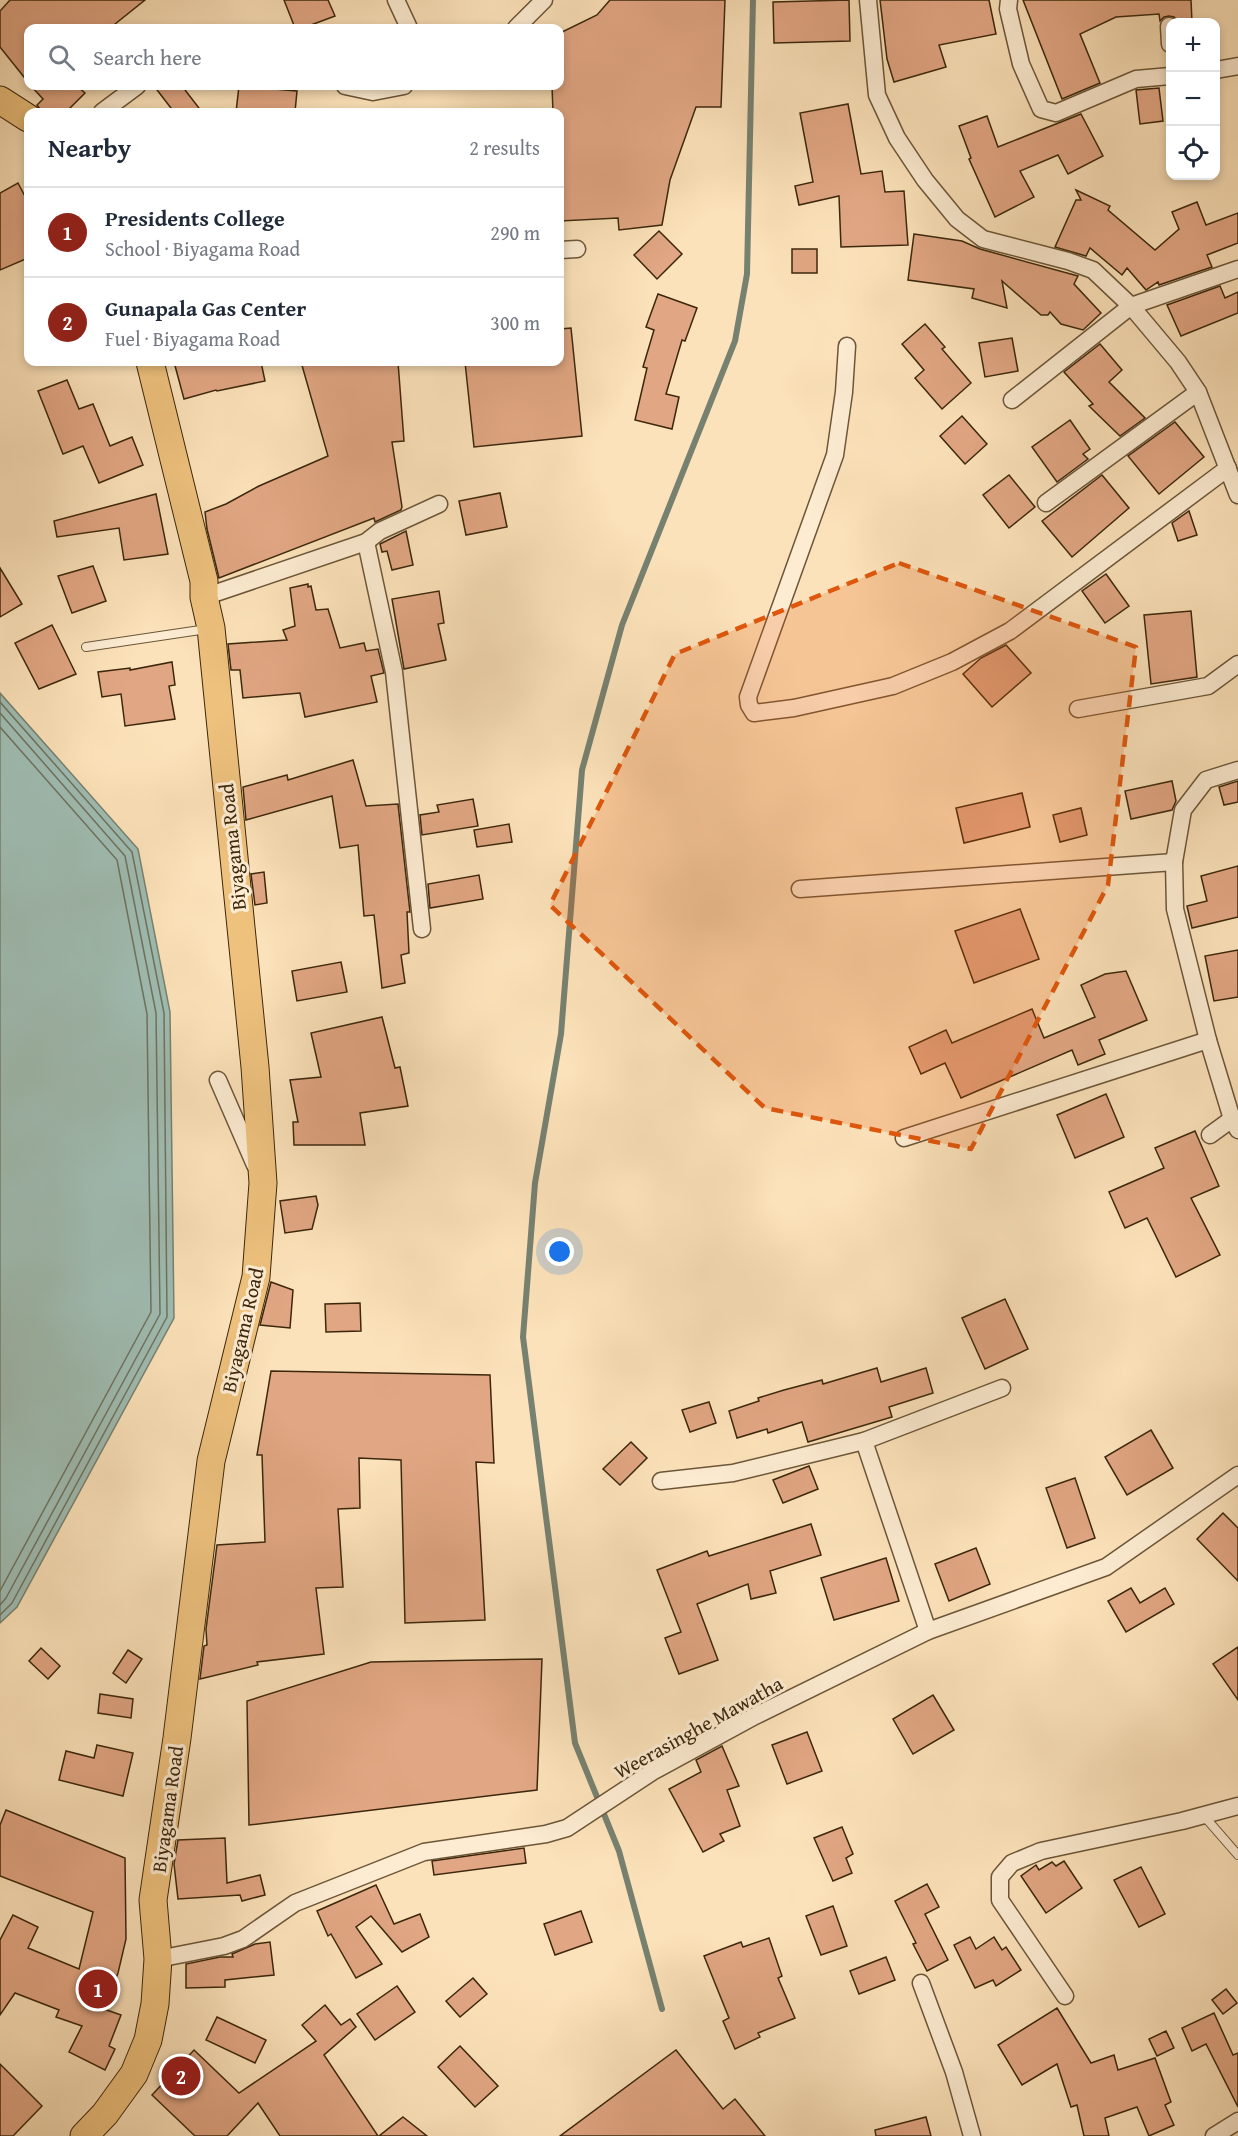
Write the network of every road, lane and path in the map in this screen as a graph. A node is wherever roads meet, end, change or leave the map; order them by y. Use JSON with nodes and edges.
{"nodes":[{"id":1,"x":396,"y":0,"type":"edge"},
{"id":2,"x":544,"y":0,"type":"edge"},
{"id":3,"x":868,"y":0,"type":"edge"},
{"id":4,"x":1009,"y":0,"type":"edge"},
{"id":5,"x":407,"y":24,"type":"edge"},
{"id":6,"x":520,"y":24,"type":"edge"},
{"id":7,"x":1238,"y":66,"type":"edge"},
{"id":8,"x":1220,"y":69,"type":"edge"},
{"id":9,"x":1166,"y":76,"type":"edge"},
{"id":10,"x":132,"y":90,"type":"edge"},
{"id":11,"x":364,"y":90,"type":"edge"},
{"id":12,"x":383,"y":90,"type":"edge"},
{"id":13,"x":0,"y":100,"type":"edge"},
{"id":14,"x":107,"y":108,"type":"edge"},
{"id":15,"x":24,"y":115,"type":"edge"},
{"id":16,"x":577,"y":249,"type":"dead end"},
{"id":17,"x":564,"y":250,"type":"edge"},
{"id":18,"x":1238,"y":269,"type":"edge"},
{"id":19,"x":1131,"y":306,"type":"junction"},
{"id":20,"x":847,"y":346,"type":"dead end"},
{"id":21,"x":151,"y":366,"type":"edge"},
{"id":22,"x":1198,"y":392,"type":"junction"},
{"id":23,"x":1012,"y":400,"type":"dead end"},
{"id":24,"x":1228,"y":468,"type":"junction"},
{"id":25,"x":1238,"y":495,"type":"edge"},
{"id":26,"x":1046,"y":503,"type":"dead end"},
{"id":27,"x":439,"y":504,"type":"dead end"},
{"id":28,"x":366,"y":542,"type":"junction"},
{"id":29,"x":204,"y":597,"type":"junction"},
{"id":30,"x":211,"y":628,"type":"junction"},
{"id":31,"x":86,"y":647,"type":"dead end"},
{"id":32,"x":1238,"y":664,"type":"edge"},
{"id":33,"x":1078,"y":709,"type":"dead end"},
{"id":34,"x":1238,"y":770,"type":"edge"},
{"id":35,"x":1174,"y":862,"type":"junction"},
{"id":36,"x":800,"y":889,"type":"dead end"},
{"id":37,"x":422,"y":929,"type":"dead end"},
{"id":38,"x":1208,"y":1040,"type":"junction"},
{"id":39,"x":218,"y":1080,"type":"dead end"},
{"id":40,"x":1235,"y":1125,"type":"edge"},
{"id":41,"x":1210,"y":1135,"type":"dead end"},
{"id":42,"x":904,"y":1138,"type":"dead end"},
{"id":43,"x":263,"y":1183,"type":"junction"},
{"id":44,"x":1002,"y":1388,"type":"dead end"},
{"id":45,"x":864,"y":1441,"type":"junction"},
{"id":46,"x":1238,"y":1474,"type":"edge"},
{"id":47,"x":661,"y":1481,"type":"dead end"},
{"id":48,"x":928,"y":1631,"type":"junction"},
{"id":49,"x":1238,"y":1806,"type":"edge"},
{"id":50,"x":1204,"y":1816,"type":"junction"},
{"id":51,"x":1238,"y":1855,"type":"edge"},
{"id":52,"x":158,"y":1959,"type":"junction"},
{"id":53,"x":921,"y":1983,"type":"dead end"},
{"id":54,"x":1065,"y":1996,"type":"dead end"},
{"id":55,"x":1238,"y":2121,"type":"edge"},
{"id":56,"x":84,"y":2136,"type":"edge"},
{"id":57,"x":972,"y":2136,"type":"edge"},
{"id":58,"x":1214,"y":2136,"type":"edge"}],
"edges":[{"from":1,"to":5,"type":"street"},
{"from":2,"to":6,"type":"street"},
{"from":3,"to":19,"type":"street"},
{"from":4,"to":9,"type":"street"},
{"from":7,"to":8,"type":"street"},
{"from":10,"to":14,"type":"street"},
{"from":11,"to":12,"type":"street"},
{"from":13,"to":15,"type":"main road"},
{"from":16,"to":17,"type":"street"},
{"from":18,"to":19,"type":"street"},
{"from":19,"to":22,"type":"street"},
{"from":19,"to":23,"type":"street"},
{"from":20,"to":24,"type":"street"},
{"from":21,"to":29,"type":"main road","name":"Biyagama Road"},
{"from":22,"to":24,"type":"street"},
{"from":22,"to":26,"type":"street"},
{"from":24,"to":25,"type":"street"},
{"from":27,"to":28,"type":"street"},
{"from":28,"to":29,"type":"street"},
{"from":28,"to":37,"type":"street"},
{"from":29,"to":30,"type":"main road","name":"Biyagama Road"},
{"from":30,"to":31,"type":"lane"},
{"from":30,"to":43,"type":"main road","name":"Biyagama Road"},
{"from":32,"to":33,"type":"street"},
{"from":34,"to":35,"type":"street"},
{"from":35,"to":36,"type":"street"},
{"from":35,"to":38,"type":"street"},
{"from":38,"to":40,"type":"street"},
{"from":38,"to":42,"type":"street"},
{"from":39,"to":43,"type":"street"},
{"from":40,"to":41,"type":"street"},
{"from":43,"to":52,"type":"main road","name":"Biyagama Road"},
{"from":44,"to":45,"type":"street"},
{"from":45,"to":47,"type":"street"},
{"from":45,"to":48,"type":"street"},
{"from":46,"to":48,"type":"street","name":"Weerasinghe Mawatha"},
{"from":48,"to":52,"type":"street","name":"Weerasinghe Mawatha"},
{"from":49,"to":50,"type":"street"},
{"from":50,"to":51,"type":"lane"},
{"from":50,"to":54,"type":"street"},
{"from":52,"to":56,"type":"main road","name":"Biyagama Road"},
{"from":53,"to":57,"type":"street"},
{"from":55,"to":58,"type":"street"}]}
